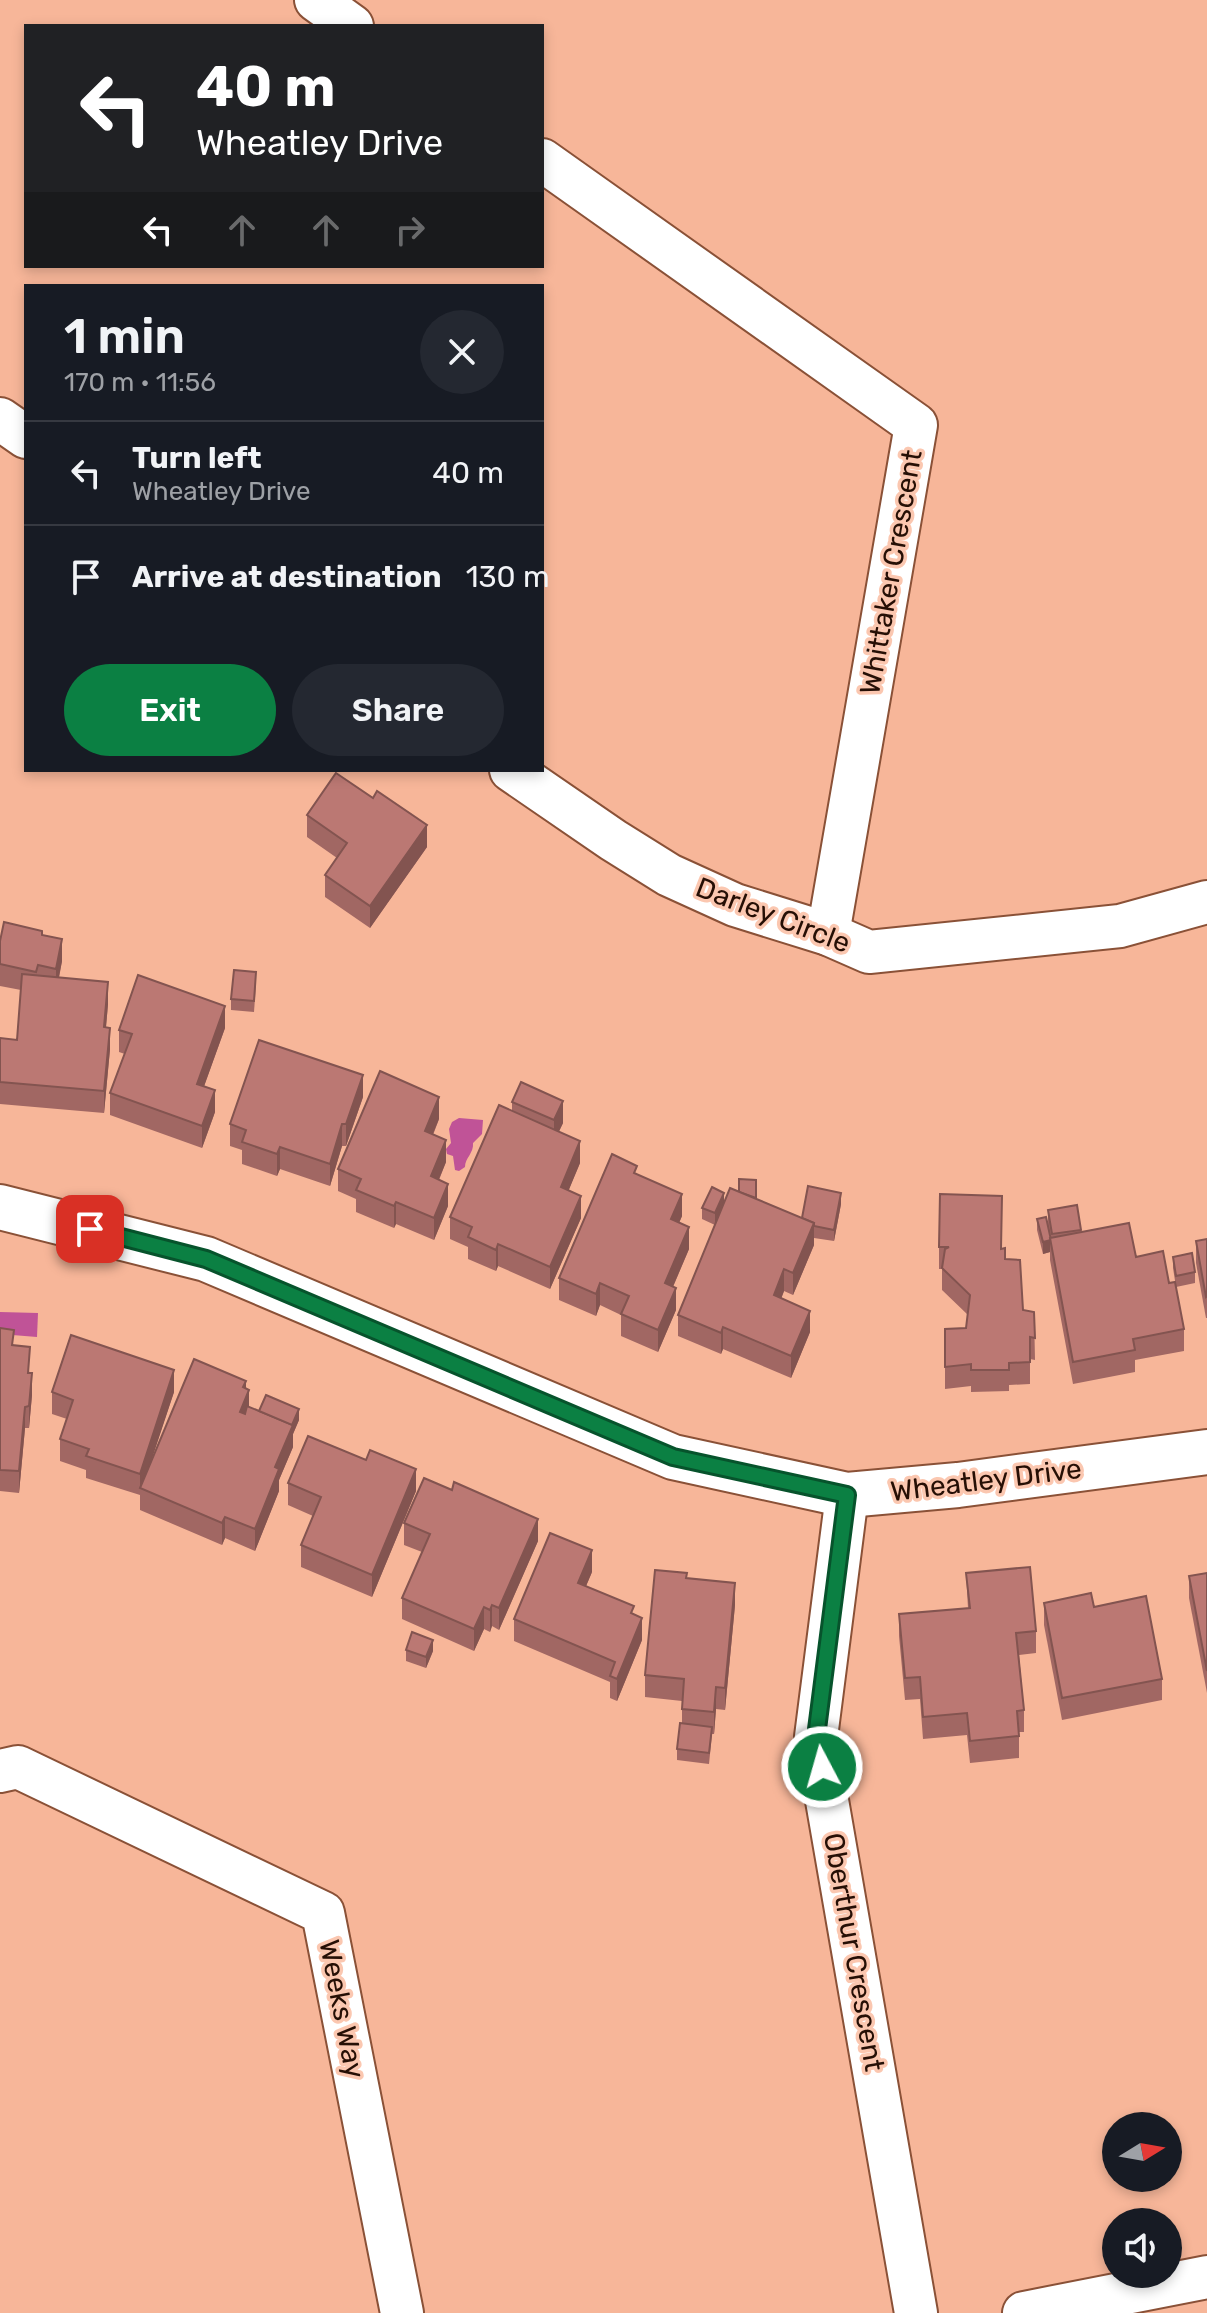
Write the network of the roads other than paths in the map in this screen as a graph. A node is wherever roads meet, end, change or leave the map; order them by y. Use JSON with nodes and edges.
{"nodes":[{"id":1,"x":316,"y":0,"type":"edge"},
{"id":2,"x":349,"y":24,"type":"edge"},
{"id":3,"x":544,"y":161,"type":"edge"},
{"id":4,"x":0,"y":419,"type":"edge"},
{"id":5,"x":24,"y":436,"type":"edge"},
{"id":6,"x":514,"y":772,"type":"edge"},
{"id":7,"x":1207,"y":902,"type":"edge"},
{"id":8,"x":828,"y":934,"type":"junction"},
{"id":9,"x":0,"y":1207,"type":"edge"},
{"id":10,"x":1207,"y":1452,"type":"edge"},
{"id":11,"x":847,"y":1495,"type":"junction"},
{"id":12,"x":0,"y":1771,"type":"edge"},
{"id":13,"x":1207,"y":2277,"type":"edge"},
{"id":14,"x":402,"y":2313,"type":"edge"},
{"id":15,"x":916,"y":2313,"type":"edge"},
{"id":16,"x":1024,"y":2313,"type":"edge"}],
"edges":[{"from":1,"to":2,"type":"street"},
{"from":3,"to":8,"type":"street","name":"Whittaker Crescent"},
{"from":4,"to":5,"type":"street"},
{"from":6,"to":8,"type":"street","name":"Darley Circle"},
{"from":7,"to":8,"type":"street","name":"Darley Circle"},
{"from":9,"to":11,"type":"street","name":"Wheatley Drive"},
{"from":10,"to":11,"type":"street","name":"Wheatley Drive"},
{"from":11,"to":15,"type":"street","name":"Oberthur Crescent"},
{"from":12,"to":14,"type":"street","name":"Weeks Way"},
{"from":13,"to":16,"type":"street"}]}
